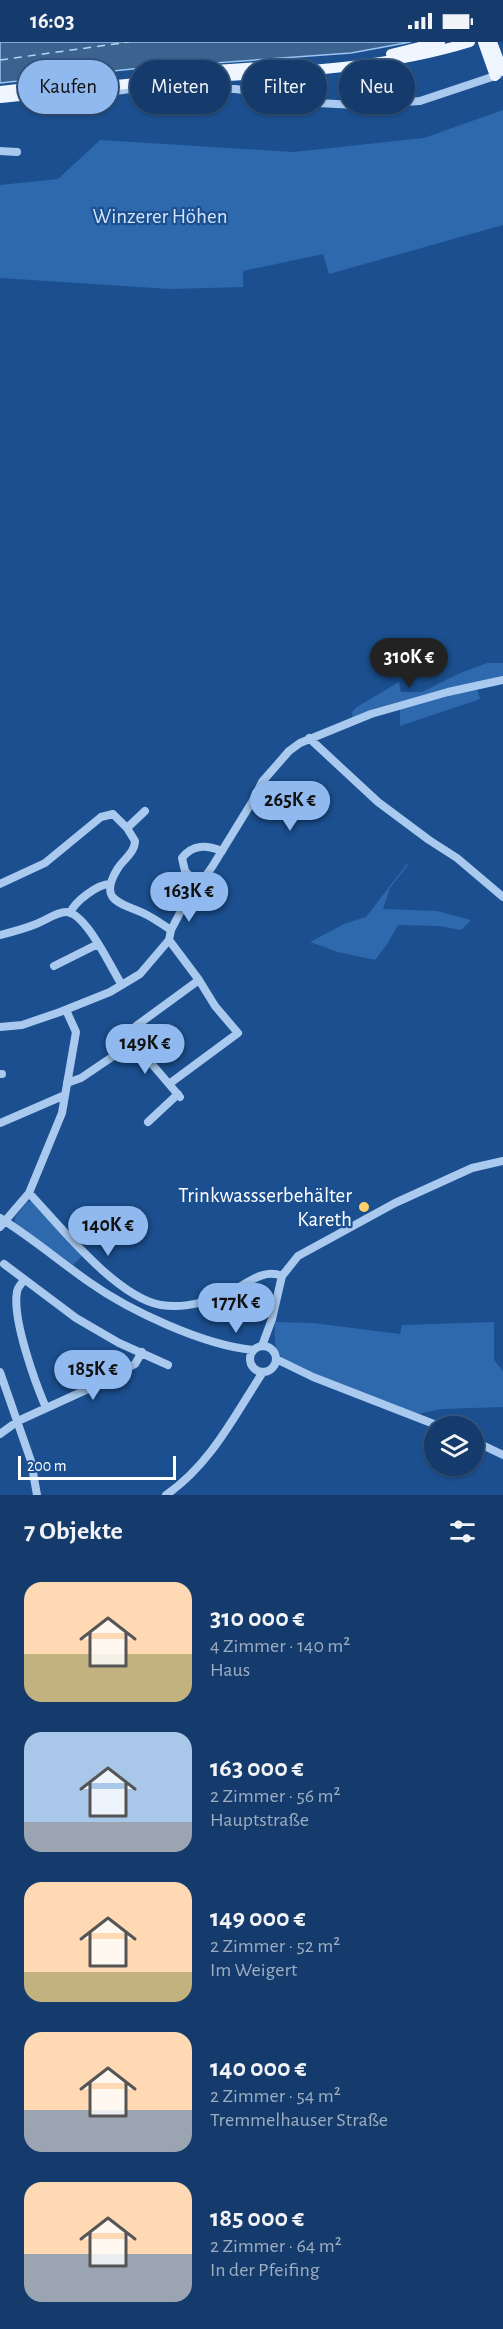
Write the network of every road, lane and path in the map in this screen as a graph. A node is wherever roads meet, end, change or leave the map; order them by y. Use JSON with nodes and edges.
{"nodes":[{"id":1,"x":440,"y":42,"type":"edge"},
{"id":2,"x":470,"y":42,"type":"edge"},
{"id":3,"x":483,"y":42,"type":"edge"},
{"id":4,"x":492,"y":42,"type":"edge"},
{"id":5,"x":500,"y":73,"type":"edge"},
{"id":6,"x":0,"y":91,"type":"edge"},
{"id":7,"x":118,"y":91,"type":"edge"},
{"id":8,"x":0,"y":98,"type":"edge"},
{"id":9,"x":0,"y":151,"type":"edge"},
{"id":10,"x":17,"y":152,"type":"dead end"},
{"id":11,"x":503,"y":680,"type":"edge"},
{"id":12,"x":309,"y":738,"type":"junction"},
{"id":13,"x":318,"y":791,"type":"dead end"},
{"id":14,"x":256,"y":793,"type":"junction"},
{"id":15,"x":145,"y":811,"type":"dead end"},
{"id":16,"x":127,"y":828,"type":"junction"},
{"id":17,"x":222,"y":851,"type":"junction"},
{"id":18,"x":0,"y":884,"type":"edge"},
{"id":19,"x":110,"y":884,"type":"junction"},
{"id":20,"x":198,"y":885,"type":"junction"},
{"id":21,"x":503,"y":897,"type":"edge"},
{"id":22,"x":70,"y":913,"type":"junction"},
{"id":23,"x":171,"y":930,"type":"junction"},
{"id":24,"x":0,"y":935,"type":"edge"},
{"id":25,"x":169,"y":940,"type":"junction"},
{"id":26,"x":98,"y":944,"type":"junction"},
{"id":27,"x":54,"y":966,"type":"dead end"},
{"id":28,"x":199,"y":980,"type":"junction"},
{"id":29,"x":123,"y":985,"type":"junction"},
{"id":30,"x":66,"y":1010,"type":"junction"},
{"id":31,"x":1,"y":1024,"type":"edge"},
{"id":32,"x":238,"y":1033,"type":"junction"},
{"id":33,"x":128,"y":1036,"type":"junction"},
{"id":34,"x":245,"y":1040,"type":"dead end"},
{"id":35,"x":67,"y":1083,"type":"junction"},
{"id":36,"x":169,"y":1084,"type":"junction"},
{"id":37,"x":65,"y":1095,"type":"junction"},
{"id":38,"x":148,"y":1122,"type":"dead end"},
{"id":39,"x":0,"y":1123,"type":"edge"},
{"id":40,"x":503,"y":1161,"type":"edge"},
{"id":41,"x":29,"y":1193,"type":"junction"},
{"id":42,"x":2,"y":1222,"type":"edge"},
{"id":43,"x":4,"y":1264,"type":"dead end"},
{"id":44,"x":282,"y":1276,"type":"junction"},
{"id":45,"x":24,"y":1280,"type":"junction"},
{"id":46,"x":272,"y":1319,"type":"junction"},
{"id":47,"x":215,"y":1341,"type":"junction"},
{"id":48,"x":262,"y":1346,"type":"junction"},
{"id":49,"x":253,"y":1350,"type":"junction"},
{"id":50,"x":142,"y":1352,"type":"junction"},
{"id":51,"x":275,"y":1355,"type":"junction"},
{"id":52,"x":249,"y":1359,"type":"junction"},
{"id":53,"x":168,"y":1365,"type":"dead end"},
{"id":54,"x":254,"y":1369,"type":"junction"},
{"id":55,"x":271,"y":1369,"type":"junction"},
{"id":56,"x":0,"y":1372,"type":"edge"},
{"id":57,"x":263,"y":1372,"type":"junction"},
{"id":58,"x":313,"y":1377,"type":"junction"},
{"id":59,"x":250,"y":1390,"type":"junction"},
{"id":60,"x":46,"y":1408,"type":"junction"},
{"id":61,"x":424,"y":1420,"type":"edge"},
{"id":62,"x":18,"y":1421,"type":"junction"},
{"id":63,"x":0,"y":1434,"type":"edge"},
{"id":64,"x":484,"y":1446,"type":"edge"},
{"id":65,"x":503,"y":1455,"type":"edge"},
{"id":66,"x":169,"y":1494,"type":"edge"},
{"id":67,"x":37,"y":1495,"type":"edge"}],
"edges":[{"from":1,"to":6,"type":"main road"},
{"from":2,"to":8,"type":"main road"},
{"from":3,"to":5,"type":"main road"},
{"from":4,"to":5,"type":"main road"},
{"from":5,"to":7,"type":"street"},
{"from":9,"to":10,"type":"street"},
{"from":11,"to":12,"type":"street"},
{"from":12,"to":14,"type":"street"},
{"from":12,"to":21,"type":"street"},
{"from":13,"to":14,"type":"street"},
{"from":14,"to":17,"type":"street"},
{"from":15,"to":16,"type":"street"},
{"from":16,"to":18,"type":"street"},
{"from":16,"to":19,"type":"street"},
{"from":17,"to":20,"type":"street"},
{"from":17,"to":20,"type":"street"},
{"from":19,"to":22,"type":"street"},
{"from":19,"to":23,"type":"street"},
{"from":20,"to":23,"type":"street"},
{"from":22,"to":24,"type":"street"},
{"from":22,"to":26,"type":"street"},
{"from":23,"to":25,"type":"street"},
{"from":25,"to":28,"type":"street"},
{"from":25,"to":29,"type":"street"},
{"from":26,"to":27,"type":"street"},
{"from":26,"to":29,"type":"street"},
{"from":28,"to":32,"type":"street"},
{"from":28,"to":33,"type":"street"},
{"from":29,"to":30,"type":"street"},
{"from":30,"to":31,"type":"street"},
{"from":30,"to":35,"type":"street"},
{"from":32,"to":34,"type":"street"},
{"from":32,"to":36,"type":"street"},
{"from":33,"to":35,"type":"street"},
{"from":33,"to":36,"type":"street"},
{"from":35,"to":37,"type":"street"},
{"from":36,"to":38,"type":"street"},
{"from":37,"to":39,"type":"street"},
{"from":37,"to":41,"type":"street"},
{"from":40,"to":44,"type":"street"},
{"from":41,"to":42,"type":"street"},
{"from":41,"to":44,"type":"street"},
{"from":42,"to":47,"type":"street"},
{"from":43,"to":45,"type":"street"},
{"from":44,"to":46,"type":"street"},
{"from":45,"to":50,"type":"street"},
{"from":45,"to":60,"type":"street"},
{"from":46,"to":48,"type":"street"},
{"from":46,"to":51,"type":"street"},
{"from":47,"to":49,"type":"street"},
{"from":47,"to":52,"type":"street"},
{"from":48,"to":49,"type":"street"},
{"from":48,"to":51,"type":"street"},
{"from":49,"to":52,"type":"street"},
{"from":50,"to":53,"type":"street"},
{"from":50,"to":60,"type":"street"},
{"from":51,"to":55,"type":"street"},
{"from":51,"to":58,"type":"street"},
{"from":52,"to":54,"type":"street"},
{"from":54,"to":57,"type":"street"},
{"from":54,"to":59,"type":"street"},
{"from":55,"to":57,"type":"street"},
{"from":55,"to":58,"type":"street"},
{"from":56,"to":62,"type":"street"},
{"from":57,"to":59,"type":"street"},
{"from":58,"to":61,"type":"street"},
{"from":59,"to":66,"type":"street"},
{"from":60,"to":62,"type":"street"},
{"from":62,"to":63,"type":"street"},
{"from":62,"to":67,"type":"street"},
{"from":64,"to":65,"type":"street"}]}
